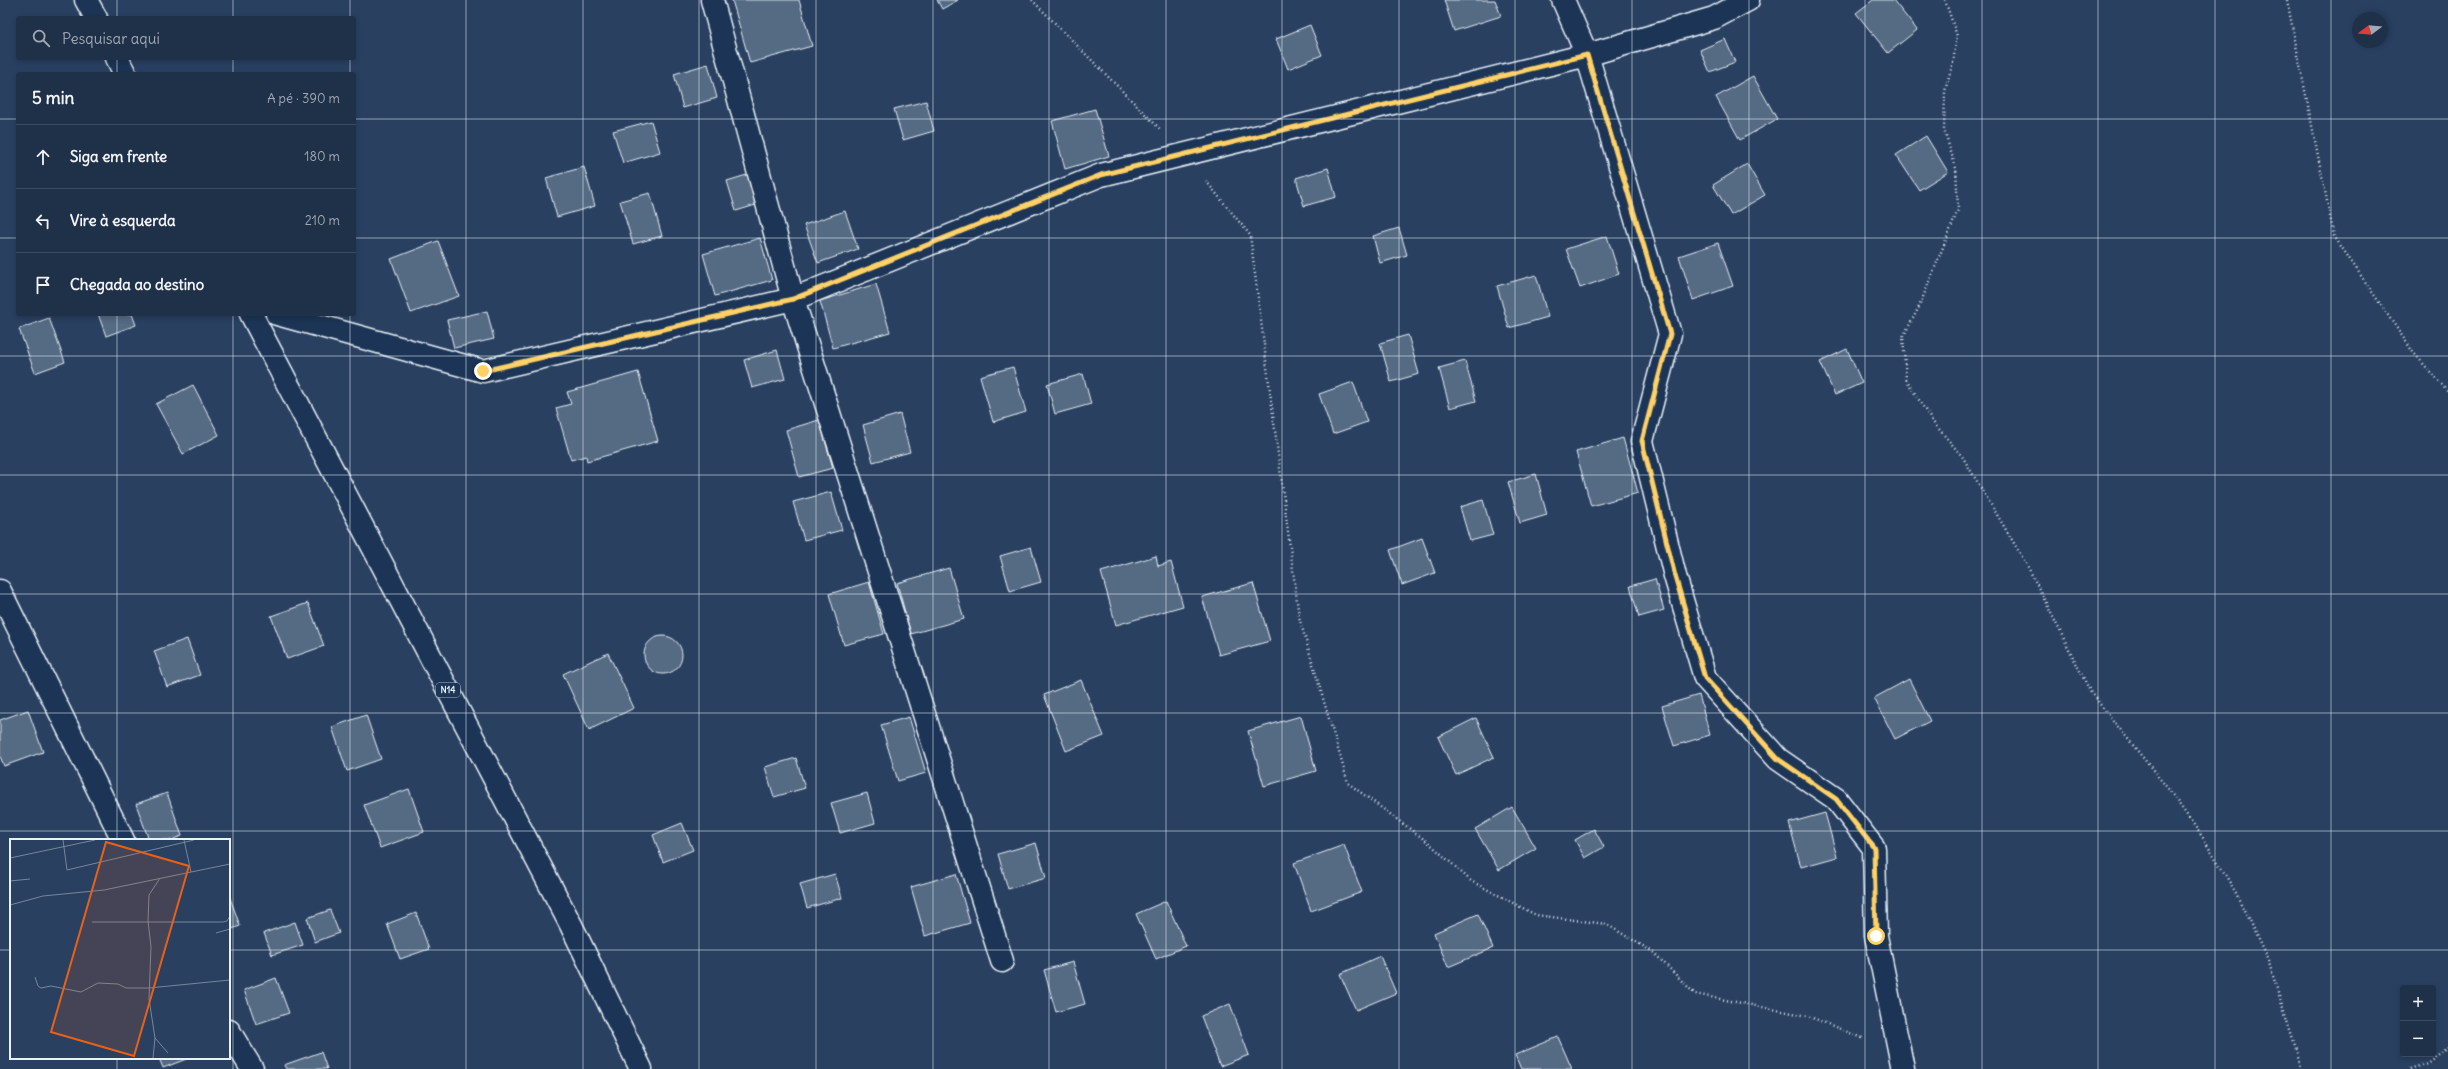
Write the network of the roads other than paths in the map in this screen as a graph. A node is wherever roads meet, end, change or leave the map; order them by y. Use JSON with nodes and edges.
{"nodes":[{"id":1,"x":86,"y":0,"type":"edge"},
{"id":2,"x":712,"y":0,"type":"edge"},
{"id":3,"x":1564,"y":0,"type":"edge"},
{"id":4,"x":1748,"y":0,"type":"edge"},
{"id":5,"x":95,"y":16,"type":"edge"},
{"id":6,"x":1587,"y":55,"type":"junction"},
{"id":7,"x":118,"y":60,"type":"edge"},
{"id":8,"x":124,"y":72,"type":"edge"},
{"id":9,"x":793,"y":299,"type":"junction"},
{"id":10,"x":252,"y":316,"type":"edge"},
{"id":11,"x":284,"y":316,"type":"edge"},
{"id":12,"x":0,"y":591,"type":"edge"},
{"id":13,"x":123,"y":839,"type":"edge"},
{"id":14,"x":1002,"y":961,"type":"dead end"},
{"id":15,"x":230,"y":1032,"type":"edge"},
{"id":16,"x":1902,"y":1064,"type":"edge"},
{"id":17,"x":252,"y":1069,"type":"edge"},
{"id":18,"x":641,"y":1069,"type":"edge"}],
"edges":[{"from":1,"to":5,"type":"street"},
{"from":2,"to":9,"type":"street"},
{"from":3,"to":6,"type":"street"},
{"from":4,"to":6,"type":"street"},
{"from":6,"to":9,"type":"street"},
{"from":6,"to":16,"type":"street"},
{"from":7,"to":8,"type":"street"},
{"from":9,"to":11,"type":"street"},
{"from":9,"to":14,"type":"street"},
{"from":10,"to":18,"type":"street","number":"N14"},
{"from":12,"to":13,"type":"street"},
{"from":15,"to":17,"type":"street"}]}
